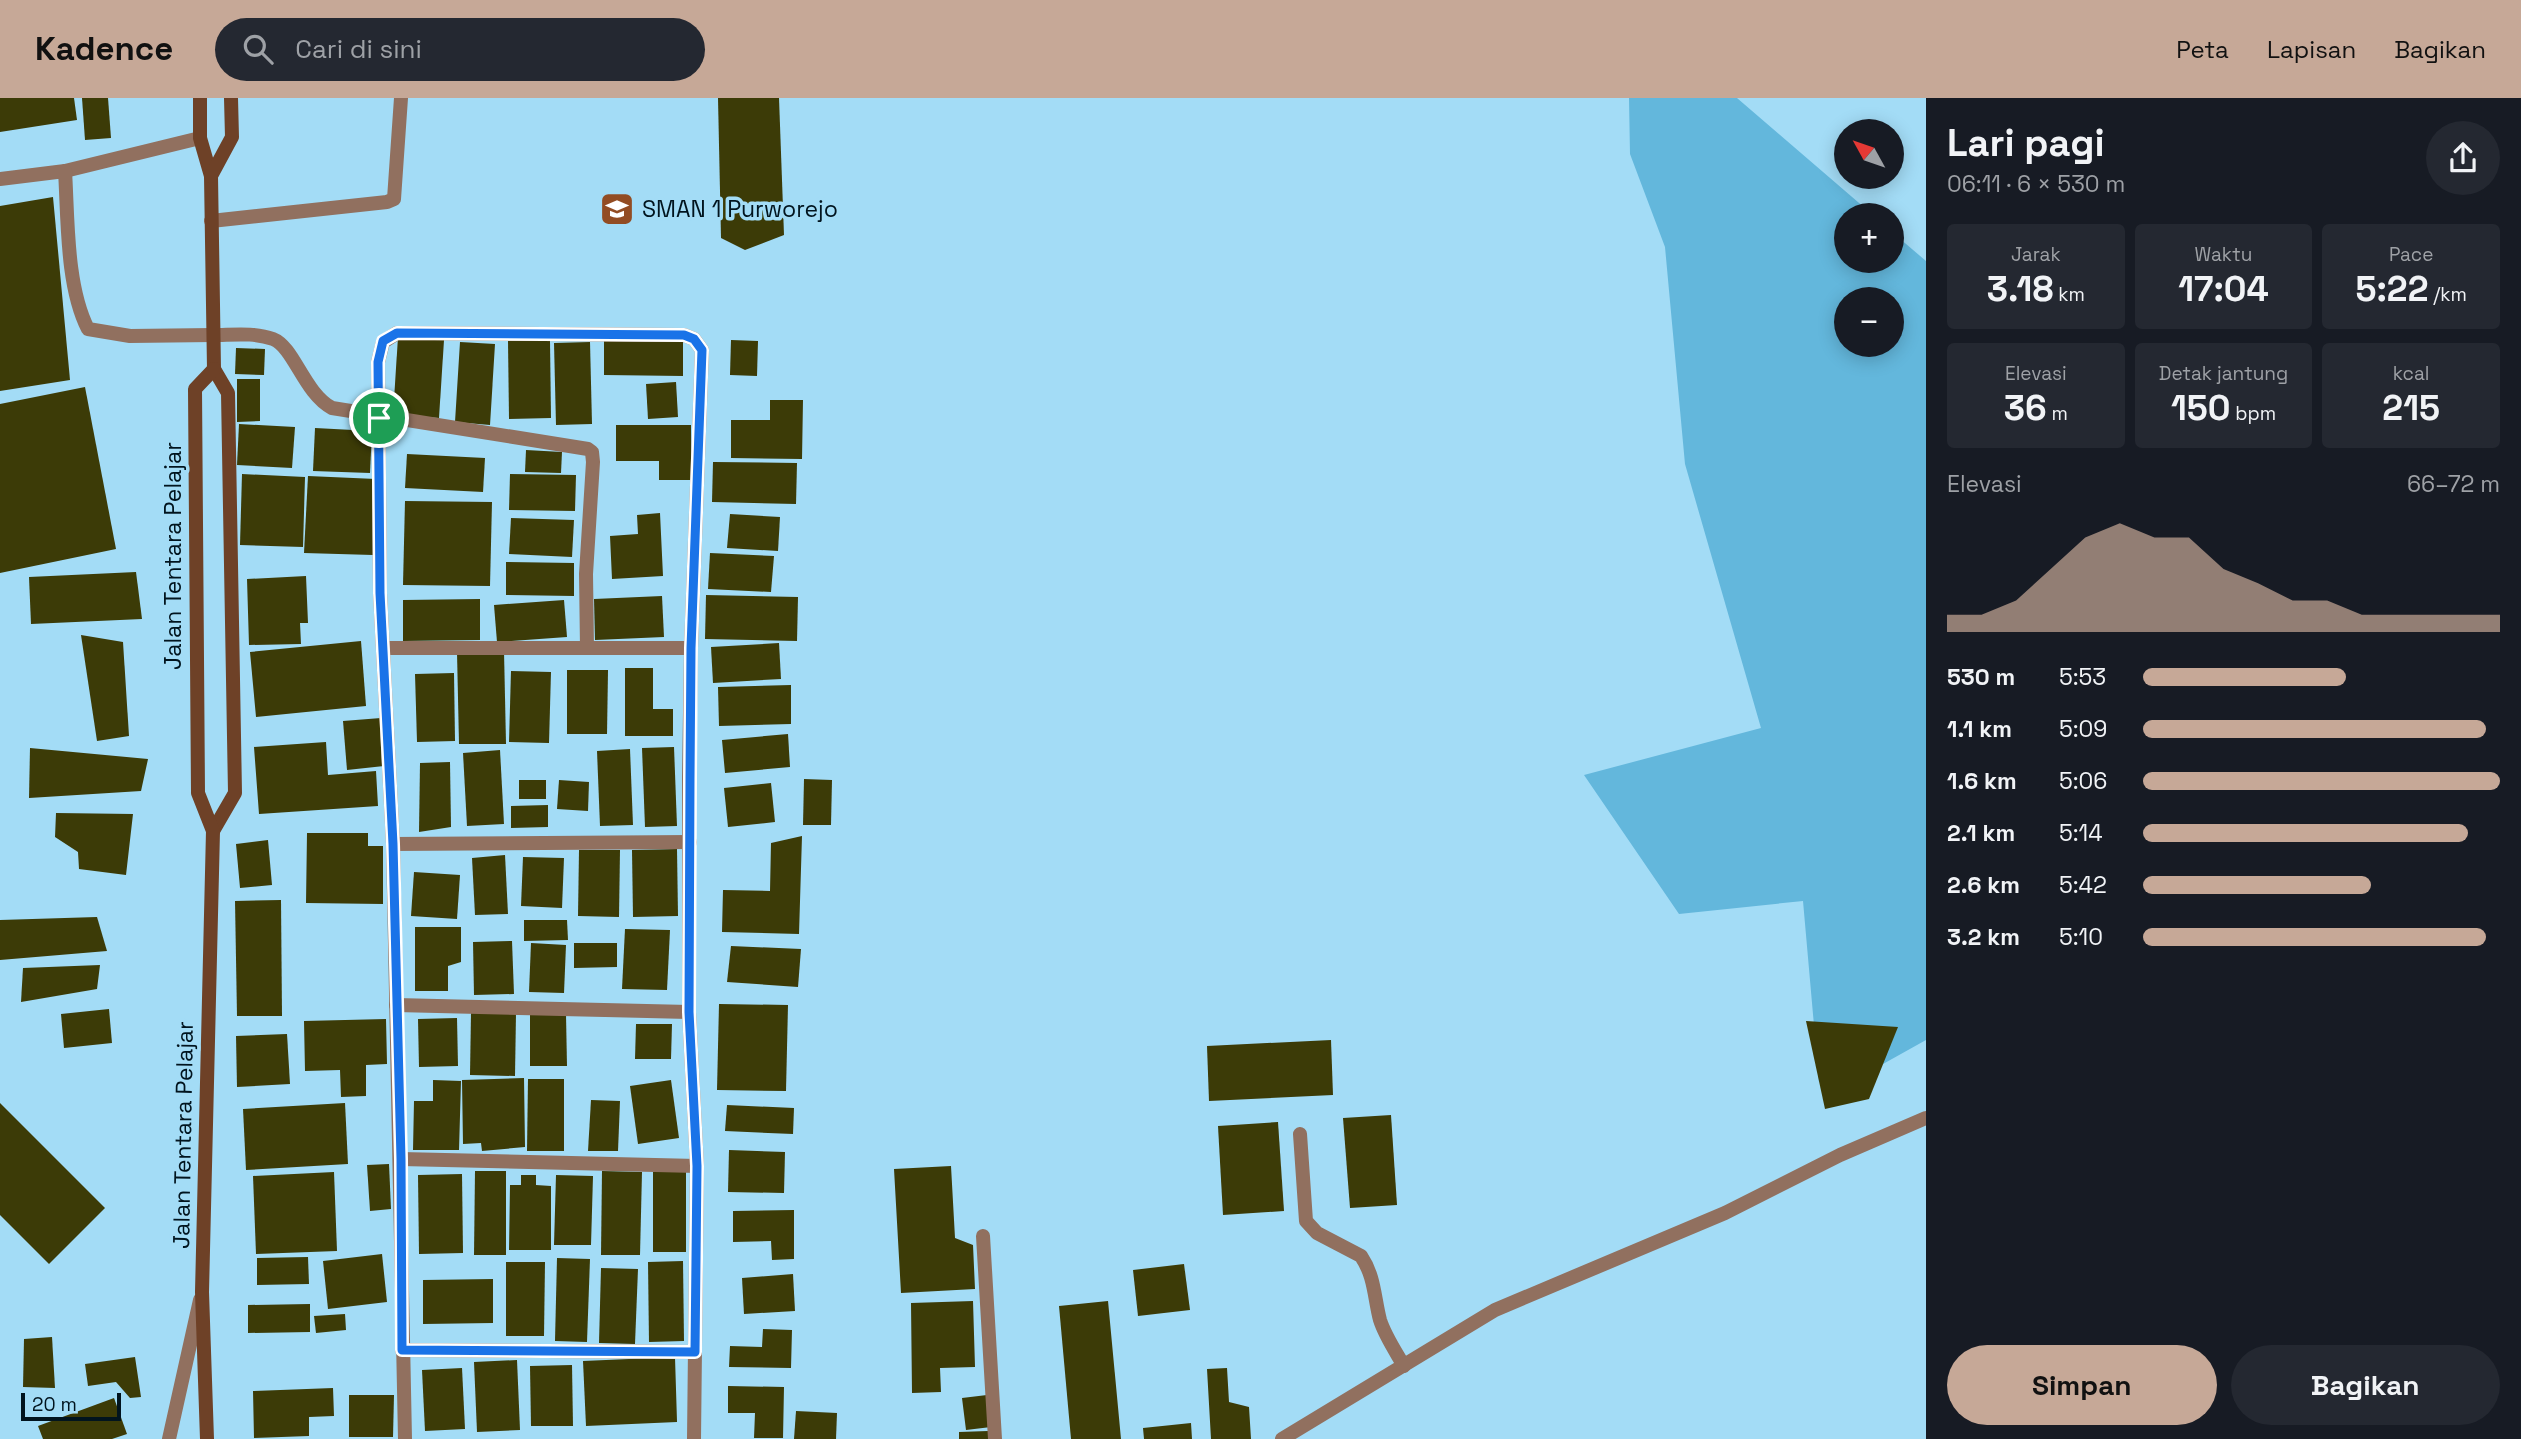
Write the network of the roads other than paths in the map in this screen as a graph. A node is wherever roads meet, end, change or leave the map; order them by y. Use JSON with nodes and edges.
{"nodes":[{"id":1,"x":200,"y":98,"type":"edge"},
{"id":2,"x":231,"y":98,"type":"edge"},
{"id":3,"x":401,"y":98,"type":"edge"},
{"id":4,"x":200,"y":138,"type":"junction"},
{"id":5,"x":65,"y":171,"type":"junction"},
{"id":6,"x":211,"y":176,"type":"junction"},
{"id":7,"x":0,"y":179,"type":"edge"},
{"id":8,"x":211,"y":221,"type":"junction"},
{"id":9,"x":213,"y":335,"type":"junction"},
{"id":10,"x":214,"y":369,"type":"junction"},
{"id":11,"x":379,"y":418,"type":"junction"},
{"id":12,"x":383,"y":648,"type":"junction"},
{"id":13,"x":587,"y":648,"type":"junction"},
{"id":14,"x":691,"y":648,"type":"junction"},
{"id":15,"x":213,"y":831,"type":"junction"},
{"id":16,"x":690,"y":842,"type":"junction"},
{"id":17,"x":393,"y":844,"type":"junction"},
{"id":18,"x":396,"y":1005,"type":"junction"},
{"id":19,"x":689,"y":1012,"type":"junction"},
{"id":20,"x":1926,"y":1118,"type":"edge"},
{"id":21,"x":1300,"y":1134,"type":"dead end"},
{"id":22,"x":401,"y":1159,"type":"junction"},
{"id":23,"x":697,"y":1166,"type":"junction"},
{"id":24,"x":983,"y":1236,"type":"dead end"},
{"id":25,"x":202,"y":1292,"type":"junction"},
{"id":26,"x":402,"y":1350,"type":"junction"},
{"id":27,"x":695,"y":1352,"type":"junction"},
{"id":28,"x":1404,"y":1366,"type":"junction"},
{"id":29,"x":169,"y":1439,"type":"edge"},
{"id":30,"x":207,"y":1439,"type":"edge"},
{"id":31,"x":405,"y":1439,"type":"edge"},
{"id":32,"x":694,"y":1439,"type":"edge"},
{"id":33,"x":995,"y":1439,"type":"edge"},
{"id":34,"x":1282,"y":1439,"type":"edge"}],
"edges":[{"from":1,"to":4,"type":"main road","name":"Jalan Tentara Pelajar"},
{"from":2,"to":6,"type":"main road","name":"Jalan Tentara Pelajar"},
{"from":3,"to":8,"type":"street"},
{"from":4,"to":5,"type":"street"},
{"from":4,"to":6,"type":"main road","name":"Jalan Tentara Pelajar"},
{"from":5,"to":7,"type":"street"},
{"from":5,"to":9,"type":"street"},
{"from":6,"to":8,"type":"main road","name":"Jalan Tentara Pelajar"},
{"from":8,"to":9,"type":"main road","name":"Jalan Tentara Pelajar"},
{"from":9,"to":10,"type":"main road","name":"Jalan Tentara Pelajar"},
{"from":9,"to":11,"type":"street"},
{"from":10,"to":15,"type":"main road","name":"Jalan Tentara Pelajar"},
{"from":10,"to":15,"type":"main road","name":"Jalan Tentara Pelajar"},
{"from":11,"to":12,"type":"street"},
{"from":11,"to":13,"type":"street"},
{"from":11,"to":14,"type":"street"},
{"from":12,"to":13,"type":"street"},
{"from":12,"to":17,"type":"street"},
{"from":13,"to":14,"type":"street"},
{"from":14,"to":16,"type":"street"},
{"from":15,"to":25,"type":"main road","name":"Jalan Tentara Pelajar"},
{"from":16,"to":17,"type":"street"},
{"from":16,"to":19,"type":"street"},
{"from":17,"to":18,"type":"street"},
{"from":18,"to":19,"type":"street"},
{"from":18,"to":22,"type":"street"},
{"from":19,"to":23,"type":"street"},
{"from":20,"to":28,"type":"street"},
{"from":21,"to":28,"type":"street"},
{"from":22,"to":23,"type":"street"},
{"from":22,"to":26,"type":"street"},
{"from":23,"to":27,"type":"street"},
{"from":24,"to":33,"type":"street"},
{"from":25,"to":29,"type":"street"},
{"from":25,"to":30,"type":"main road","name":"Jalan Tentara Pelajar"},
{"from":26,"to":27,"type":"street"},
{"from":26,"to":31,"type":"street"},
{"from":27,"to":32,"type":"street"},
{"from":28,"to":34,"type":"street"}]}
